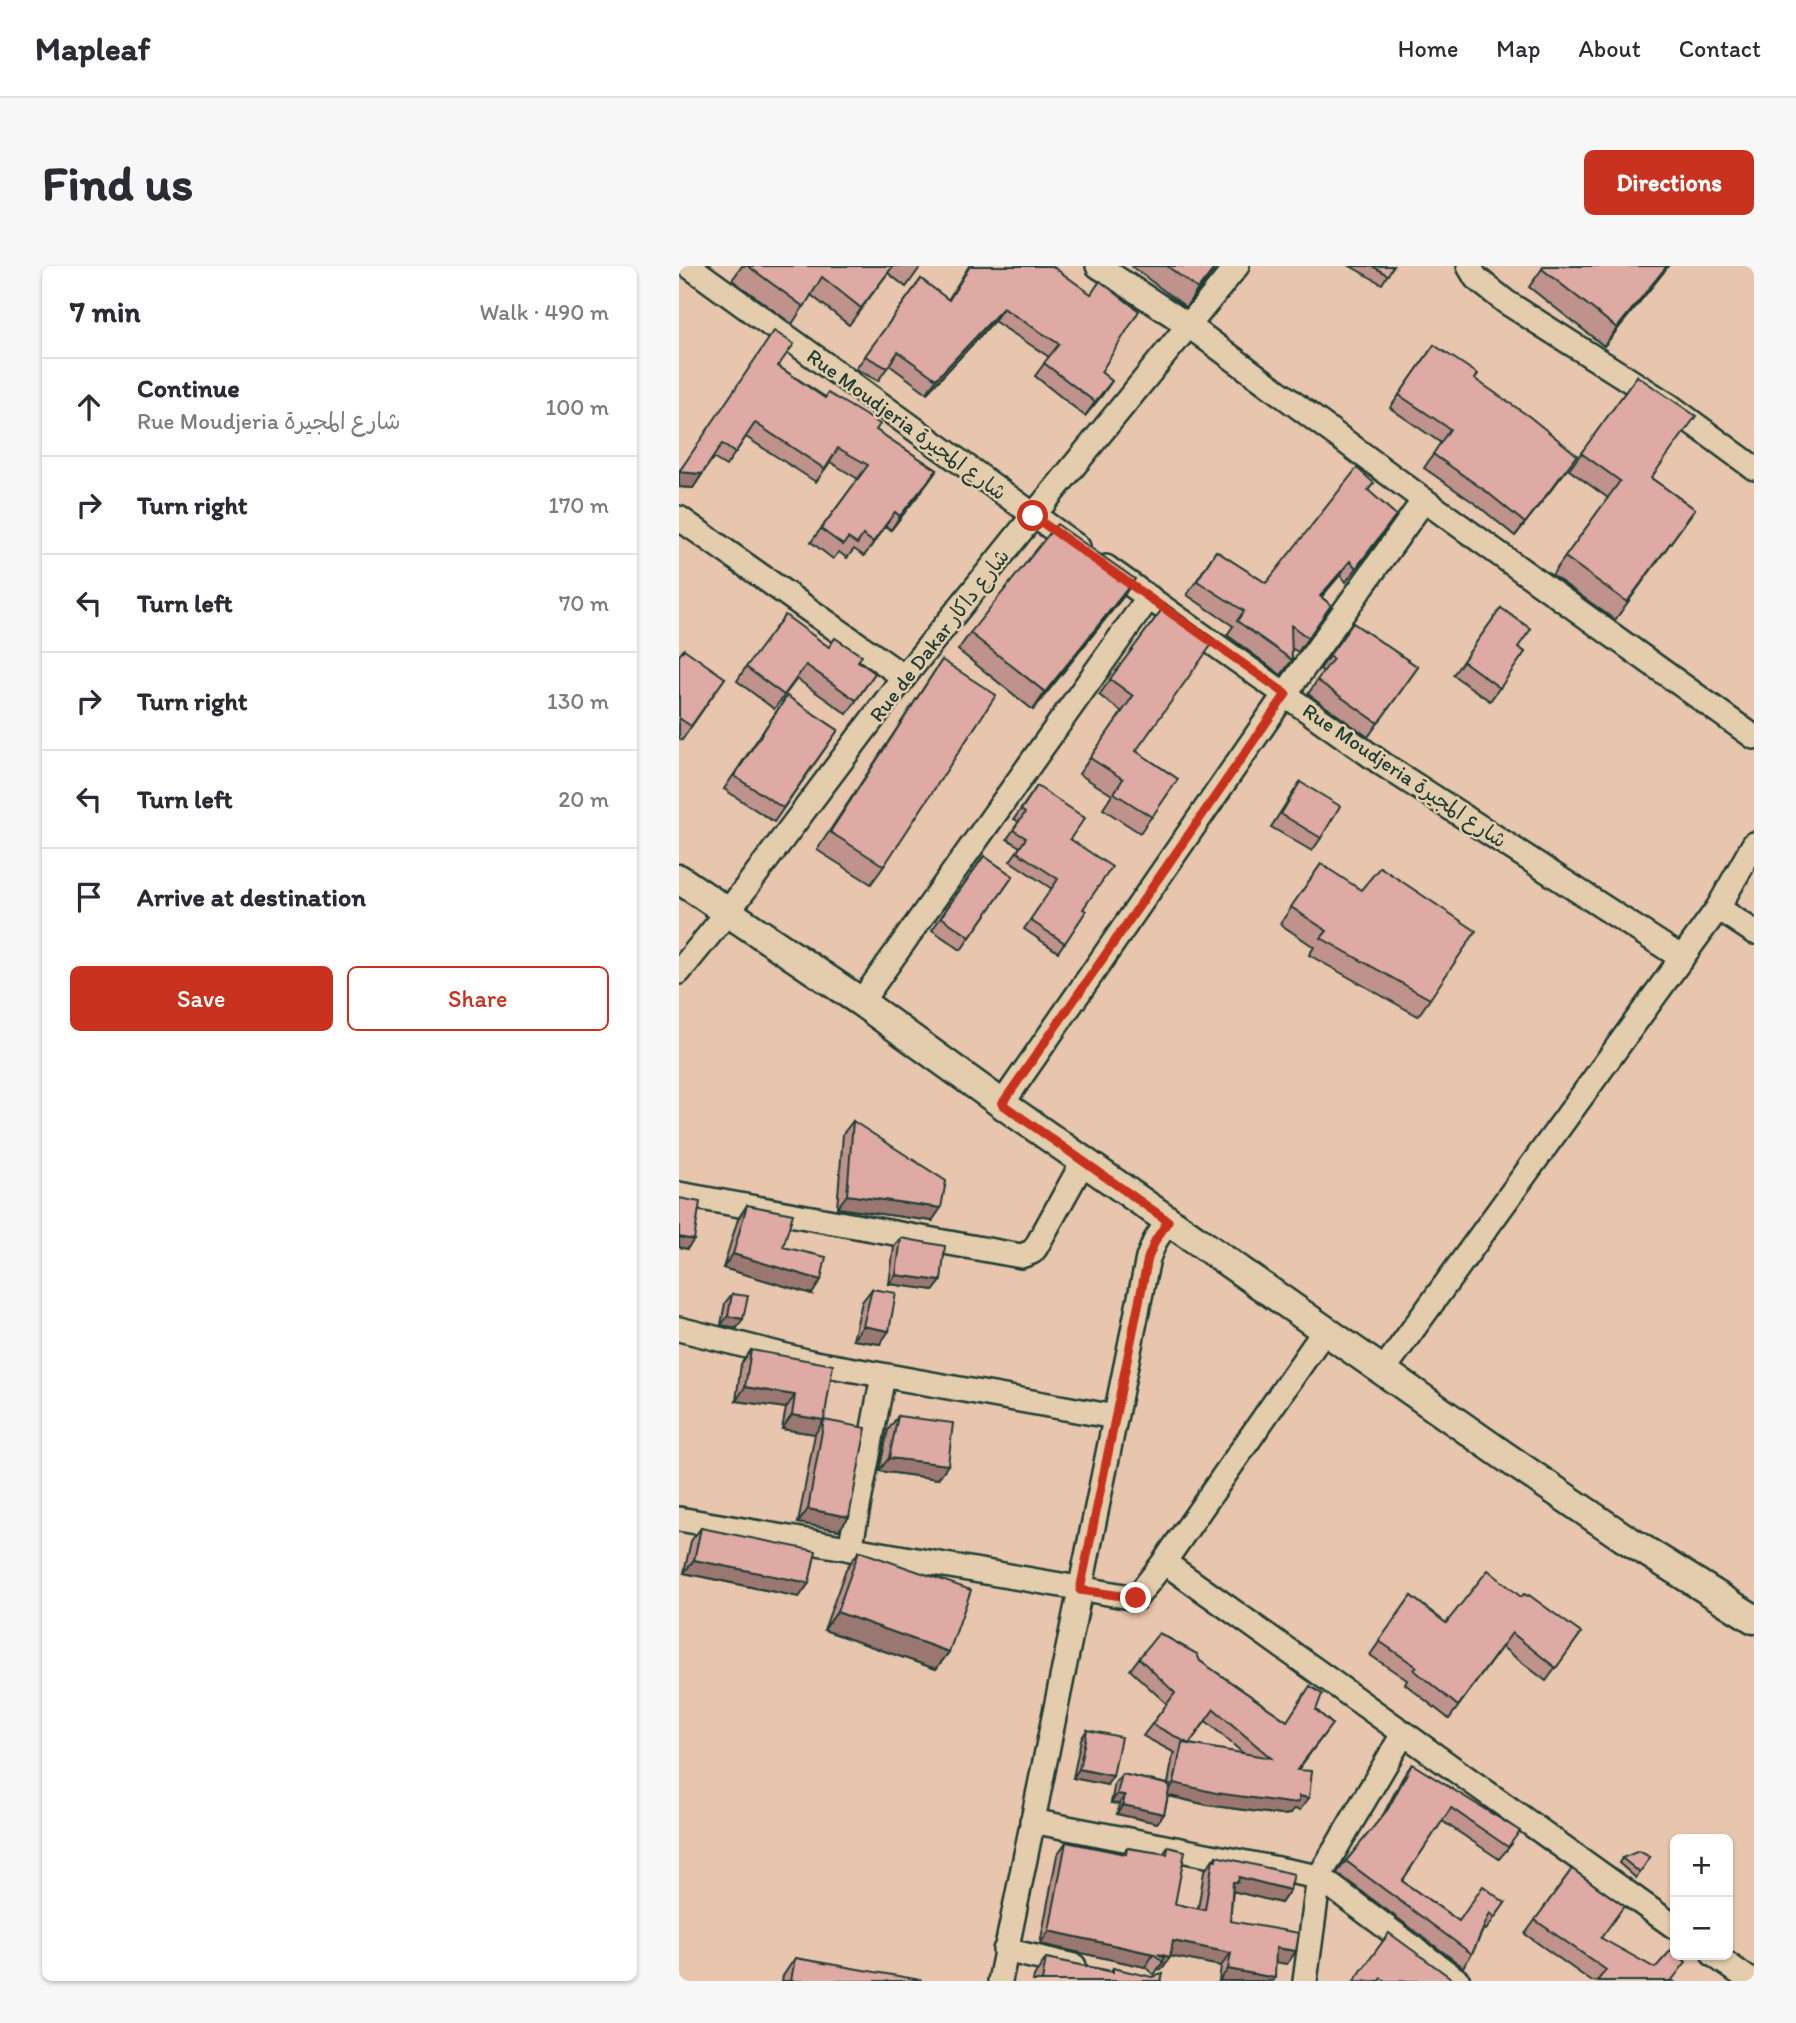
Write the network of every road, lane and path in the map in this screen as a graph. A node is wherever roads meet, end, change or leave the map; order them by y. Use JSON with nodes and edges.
{"nodes":[{"id":1,"x":689,"y":266,"type":"edge"},
{"id":2,"x":1098,"y":266,"type":"edge"},
{"id":3,"x":1237,"y":266,"type":"edge"},
{"id":4,"x":1469,"y":266,"type":"edge"},
{"id":5,"x":1188,"y":325,"type":"junction"},
{"id":6,"x":1754,"y":468,"type":"edge"},
{"id":7,"x":1424,"y":500,"type":"junction"},
{"id":8,"x":1033,"y":516,"type":"junction"},
{"id":9,"x":679,"y":519,"type":"edge"},
{"id":10,"x":1149,"y":597,"type":"junction"},
{"id":11,"x":904,"y":677,"type":"junction"},
{"id":12,"x":1286,"y":694,"type":"junction"},
{"id":13,"x":1754,"y":737,"type":"edge"},
{"id":14,"x":1754,"y":844,"type":"edge"},
{"id":15,"x":679,"y":879,"type":"edge"},
{"id":16,"x":1718,"y":908,"type":"junction"},
{"id":17,"x":727,"y":913,"type":"junction"},
{"id":18,"x":1754,"y":932,"type":"edge"},
{"id":19,"x":1682,"y":958,"type":"junction"},
{"id":20,"x":679,"y":972,"type":"edge"},
{"id":21,"x":861,"y":1002,"type":"junction"},
{"id":22,"x":1002,"y":1104,"type":"junction"},
{"id":23,"x":1083,"y":1161,"type":"junction"},
{"id":24,"x":679,"y":1194,"type":"edge"},
{"id":25,"x":1168,"y":1221,"type":"junction"},
{"id":26,"x":679,"y":1329,"type":"edge"},
{"id":27,"x":1325,"y":1331,"type":"junction"},
{"id":28,"x":1382,"y":1372,"type":"junction"},
{"id":29,"x":883,"y":1376,"type":"junction"},
{"id":30,"x":1115,"y":1417,"type":"junction"},
{"id":31,"x":679,"y":1519,"type":"edge"},
{"id":32,"x":850,"y":1549,"type":"junction"},
{"id":33,"x":1164,"y":1562,"type":"junction"},
{"id":34,"x":1080,"y":1590,"type":"junction"},
{"id":35,"x":1754,"y":1619,"type":"edge"},
{"id":36,"x":1403,"y":1734,"type":"junction"},
{"id":37,"x":1032,"y":1821,"type":"junction"},
{"id":38,"x":1319,"y":1877,"type":"junction"},
{"id":39,"x":1670,"y":1923,"type":"edge"},
{"id":40,"x":1005,"y":1950,"type":"junction"},
{"id":41,"x":1721,"y":1960,"type":"edge"},
{"id":42,"x":1092,"y":1970,"type":"edge"},
{"id":43,"x":1000,"y":1981,"type":"edge"},
{"id":44,"x":1305,"y":1981,"type":"edge"},
{"id":45,"x":1458,"y":1981,"type":"edge"},
{"id":46,"x":1751,"y":1981,"type":"edge"}],
"edges":[{"from":1,"to":8,"type":"street","name":"Rue Moudjeria شارع المجيرة"},
{"from":2,"to":5,"type":"street"},
{"from":3,"to":5,"type":"street","name":"Rue de Dakar شارع داكار"},
{"from":4,"to":6,"type":"street"},
{"from":5,"to":7,"type":"street"},
{"from":5,"to":8,"type":"street","name":"Rue de Dakar شارع داكار"},
{"from":7,"to":12,"type":"street"},
{"from":7,"to":13,"type":"street"},
{"from":8,"to":10,"type":"street","name":"Rue Moudjeria شارع المجيرة"},
{"from":8,"to":11,"type":"street","name":"Rue de Dakar شارع داكار"},
{"from":9,"to":11,"type":"street"},
{"from":10,"to":12,"type":"street","name":"Rue Moudjeria شارع المجيرة"},
{"from":10,"to":21,"type":"street"},
{"from":11,"to":17,"type":"street","name":"Rue de Dakar شارع داكار"},
{"from":12,"to":19,"type":"street","name":"Rue Moudjeria شارع المجيرة"},
{"from":12,"to":22,"type":"street"},
{"from":14,"to":16,"type":"street"},
{"from":15,"to":17,"type":"main road"},
{"from":16,"to":18,"type":"street"},
{"from":16,"to":19,"type":"street"},
{"from":17,"to":20,"type":"street","name":"Rue de Dakar شارع داكار"},
{"from":17,"to":21,"type":"main road"},
{"from":19,"to":28,"type":"street"},
{"from":21,"to":22,"type":"main road"},
{"from":22,"to":23,"type":"main road"},
{"from":23,"to":24,"type":"street"},
{"from":23,"to":25,"type":"main road"},
{"from":25,"to":27,"type":"main road"},
{"from":25,"to":30,"type":"street"},
{"from":26,"to":29,"type":"street"},
{"from":27,"to":28,"type":"main road"},
{"from":27,"to":33,"type":"street"},
{"from":28,"to":35,"type":"main road"},
{"from":29,"to":30,"type":"street"},
{"from":29,"to":32,"type":"street"},
{"from":30,"to":34,"type":"street"},
{"from":31,"to":32,"type":"street"},
{"from":32,"to":34,"type":"street"},
{"from":33,"to":34,"type":"street"},
{"from":33,"to":36,"type":"street"},
{"from":34,"to":37,"type":"street"},
{"from":36,"to":38,"type":"street"},
{"from":36,"to":39,"type":"street"},
{"from":37,"to":38,"type":"street"},
{"from":37,"to":40,"type":"street"},
{"from":38,"to":44,"type":"street"},
{"from":38,"to":45,"type":"street"},
{"from":40,"to":42,"type":"street"},
{"from":40,"to":43,"type":"street"},
{"from":41,"to":46,"type":"street"}]}
